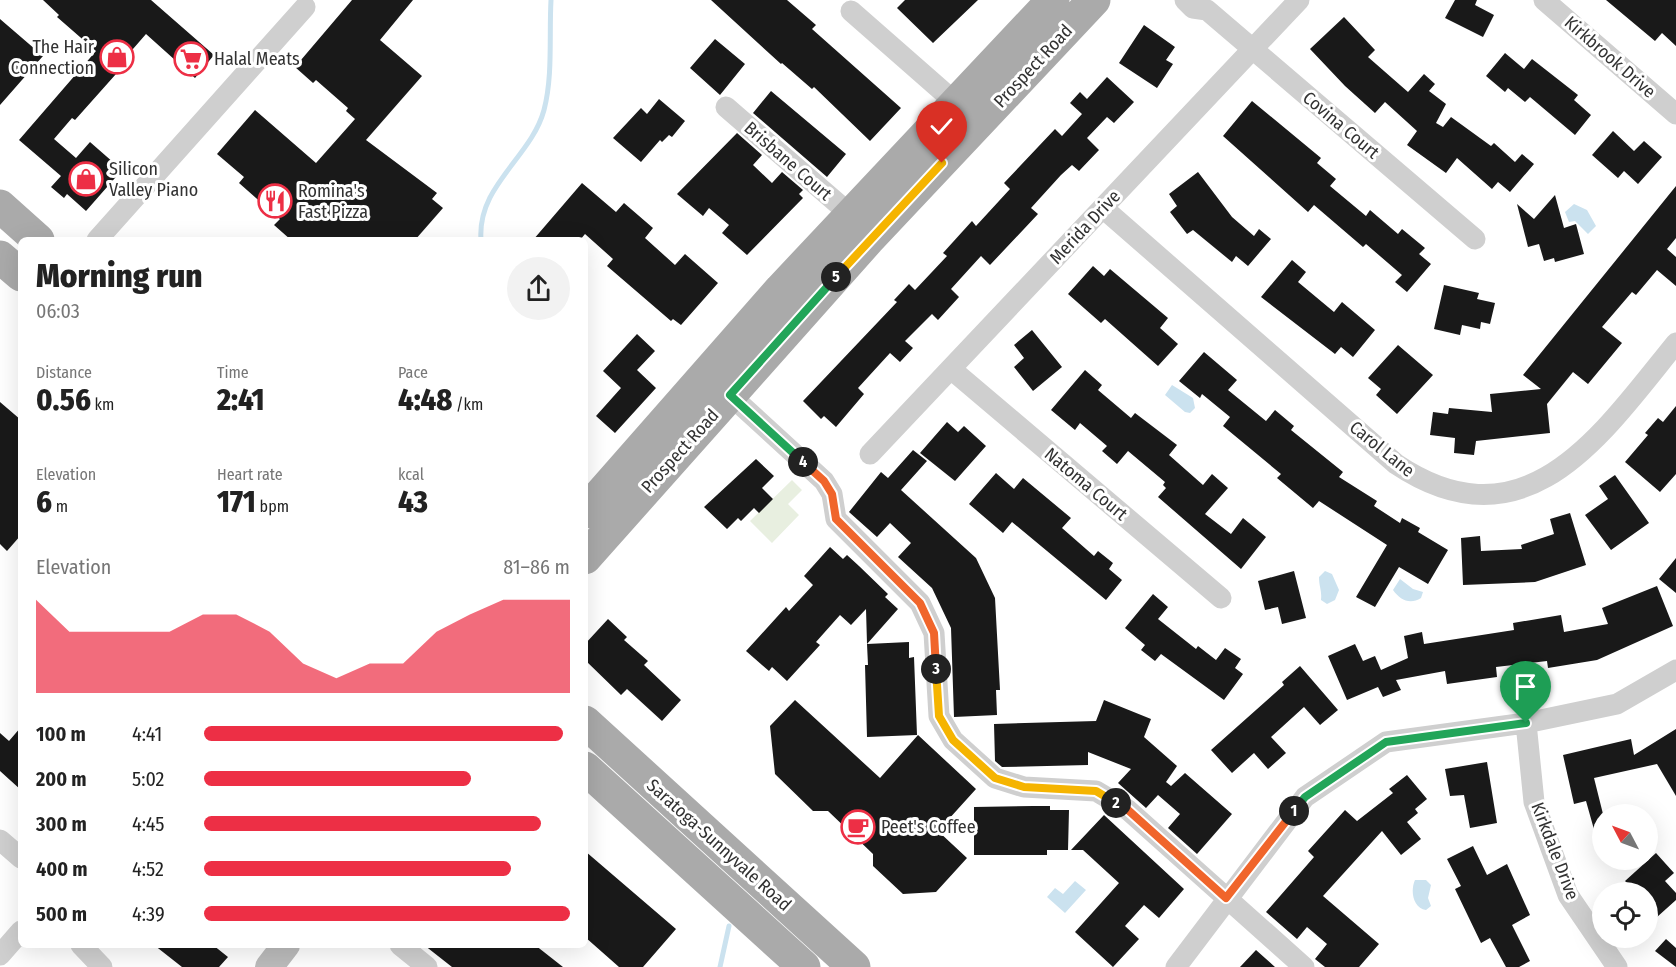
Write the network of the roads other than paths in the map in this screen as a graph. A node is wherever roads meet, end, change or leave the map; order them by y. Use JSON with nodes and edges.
{"nodes":[{"id":1,"x":1053,"y":0,"type":"edge"},
{"id":2,"x":1094,"y":0,"type":"edge"},
{"id":3,"x":1185,"y":0,"type":"edge"},
{"id":4,"x":1299,"y":0,"type":"edge"},
{"id":5,"x":1544,"y":0,"type":"edge"},
{"id":6,"x":850,"y":4,"type":"edge"},
{"id":7,"x":1206,"y":5,"type":"edge"},
{"id":8,"x":305,"y":7,"type":"dead end"},
{"id":9,"x":1252,"y":50,"type":"junction"},
{"id":10,"x":726,"y":107,"type":"dead end"},
{"id":11,"x":968,"y":113,"type":"junction"},
{"id":12,"x":1676,"y":114,"type":"edge"},
{"id":13,"x":0,"y":207,"type":"edge"},
{"id":14,"x":1103,"y":208,"type":"junction"},
{"id":15,"x":851,"y":215,"type":"junction"},
{"id":16,"x":0,"y":231,"type":"edge"},
{"id":17,"x":35,"y":237,"type":"edge"},
{"id":18,"x":100,"y":237,"type":"edge"},
{"id":19,"x":1474,"y":239,"type":"dead end"},
{"id":20,"x":18,"y":246,"type":"edge"},
{"id":21,"x":0,"y":257,"type":"edge"},
{"id":22,"x":18,"y":272,"type":"edge"},
{"id":23,"x":733,"y":343,"type":"junction"},
{"id":24,"x":1676,"y":343,"type":"edge"},
{"id":25,"x":951,"y":369,"type":"junction"},
{"id":26,"x":730,"y":395,"type":"junction"},
{"id":27,"x":870,"y":454,"type":"dead end"},
{"id":28,"x":588,"y":509,"type":"edge"},
{"id":29,"x":588,"y":555,"type":"edge"},
{"id":30,"x":1221,"y":598,"type":"dead end"},
{"id":31,"x":1676,"y":670,"type":"edge"},
{"id":32,"x":1526,"y":723,"type":"junction"},
{"id":33,"x":588,"y":725,"type":"edge"},
{"id":34,"x":588,"y":771,"type":"edge"},
{"id":35,"x":0,"y":840,"type":"edge"},
{"id":36,"x":18,"y":855,"type":"edge"},
{"id":37,"x":1226,"y":898,"type":"junction"},
{"id":38,"x":18,"y":934,"type":"edge"},
{"id":39,"x":84,"y":948,"type":"edge"},
{"id":40,"x":284,"y":948,"type":"edge"},
{"id":41,"x":404,"y":948,"type":"edge"},
{"id":42,"x":0,"y":955,"type":"edge"},
{"id":43,"x":102,"y":967,"type":"edge"},
{"id":44,"x":268,"y":967,"type":"edge"},
{"id":45,"x":427,"y":967,"type":"edge"},
{"id":46,"x":804,"y":967,"type":"edge"},
{"id":47,"x":854,"y":967,"type":"edge"},
{"id":48,"x":1176,"y":967,"type":"edge"},
{"id":49,"x":1304,"y":967,"type":"edge"},
{"id":50,"x":1617,"y":967,"type":"edge"}],
"edges":[{"from":1,"to":11,"type":"main road","name":"Prospect Road"},
{"from":2,"to":11,"type":"main road","name":"Prospect Road"},
{"from":3,"to":7,"type":"street","name":"Covina Court"},
{"from":4,"to":9,"type":"street","name":"Merida Drive"},
{"from":5,"to":12,"type":"street","name":"Kirkbrook Drive"},
{"from":6,"to":11,"type":"street"},
{"from":7,"to":9,"type":"street","name":"Covina Court"},
{"from":8,"to":18,"type":"street"},
{"from":9,"to":14,"type":"street","name":"Merida Drive"},
{"from":9,"to":19,"type":"street","name":"Covina Court"},
{"from":10,"to":15,"type":"street","name":"Brisbane Court"},
{"from":11,"to":15,"type":"main road","name":"Prospect Road"},
{"from":11,"to":26,"type":"main road","name":"Prospect Road"},
{"from":13,"to":17,"type":"main road"},
{"from":14,"to":24,"type":"street","name":"Carol Lane"},
{"from":14,"to":25,"type":"street","name":"Merida Drive"},
{"from":15,"to":23,"type":"main road","name":"Prospect Road"},
{"from":16,"to":20,"type":"main road"},
{"from":21,"to":22,"type":"main road"},
{"from":23,"to":26,"type":"street"},
{"from":23,"to":28,"type":"main road","name":"Prospect Road"},
{"from":25,"to":27,"type":"street","name":"Merida Drive"},
{"from":25,"to":30,"type":"street","name":"Natoma Court"},
{"from":26,"to":29,"type":"main road","name":"Prospect Road"},
{"from":26,"to":37,"type":"street"},
{"from":31,"to":32,"type":"street"},
{"from":32,"to":37,"type":"street"},
{"from":32,"to":50,"type":"street","name":"Kirkdale Drive"},
{"from":33,"to":47,"type":"main road","name":"Saratoga-Sunnyvale Road"},
{"from":34,"to":46,"type":"main road","name":"Saratoga-Sunnyvale Road"},
{"from":35,"to":36,"type":"street"},
{"from":37,"to":48,"type":"street"},
{"from":37,"to":49,"type":"street"},
{"from":38,"to":42,"type":"street"},
{"from":39,"to":43,"type":"street"},
{"from":40,"to":44,"type":"main road"},
{"from":41,"to":45,"type":"street"}]}
